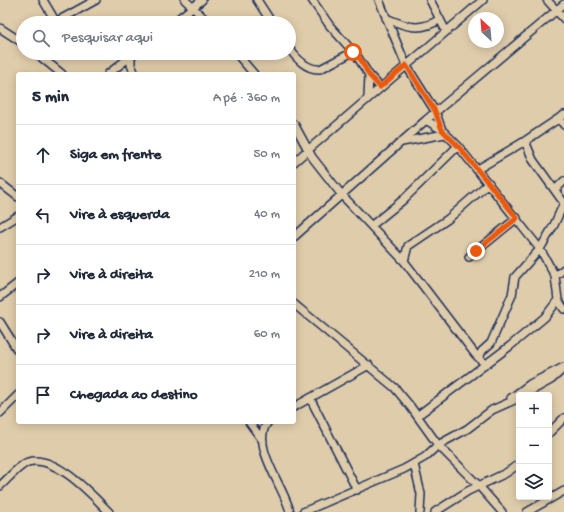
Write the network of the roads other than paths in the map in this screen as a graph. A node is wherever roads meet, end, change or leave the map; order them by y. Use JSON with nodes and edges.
{"nodes":[{"id":1,"x":43,"y":0,"type":"edge"},
{"id":2,"x":96,"y":0,"type":"edge"},
{"id":3,"x":185,"y":0,"type":"edge"},
{"id":4,"x":202,"y":0,"type":"edge"},
{"id":5,"x":257,"y":0,"type":"edge"},
{"id":6,"x":312,"y":0,"type":"edge"},
{"id":7,"x":378,"y":0,"type":"edge"},
{"id":8,"x":430,"y":0,"type":"edge"},
{"id":9,"x":483,"y":0,"type":"edge"},
{"id":10,"x":547,"y":0,"type":"edge"},
{"id":11,"x":564,"y":4,"type":"edge"},
{"id":12,"x":192,"y":6,"type":"junction"},
{"id":13,"x":556,"y":11,"type":"junction"},
{"id":14,"x":51,"y":16,"type":"edge"},
{"id":15,"x":67,"y":16,"type":"edge"},
{"id":16,"x":181,"y":16,"type":"edge"},
{"id":17,"x":202,"y":16,"type":"edge"},
{"id":18,"x":267,"y":16,"type":"edge"},
{"id":19,"x":386,"y":18,"type":"junction"},
{"id":20,"x":440,"y":19,"type":"junction"},
{"id":21,"x":564,"y":19,"type":"edge"},
{"id":22,"x":0,"y":28,"type":"edge"},
{"id":23,"x":446,"y":31,"type":"junction"},
{"id":24,"x":16,"y":38,"type":"edge"},
{"id":25,"x":353,"y":52,"type":"junction"},
{"id":26,"x":296,"y":57,"type":"edge"},
{"id":27,"x":45,"y":60,"type":"edge"},
{"id":28,"x":126,"y":60,"type":"edge"},
{"id":29,"x":132,"y":60,"type":"edge"},
{"id":30,"x":242,"y":60,"type":"edge"},
{"id":31,"x":406,"y":65,"type":"junction"},
{"id":32,"x":60,"y":72,"type":"edge"},
{"id":33,"x":110,"y":72,"type":"edge"},
{"id":34,"x":134,"y":72,"type":"edge"},
{"id":35,"x":252,"y":72,"type":"edge"},
{"id":36,"x":369,"y":75,"type":"junction"},
{"id":37,"x":380,"y":87,"type":"junction"},
{"id":38,"x":368,"y":97,"type":"junction"},
{"id":39,"x":435,"y":111,"type":"junction"},
{"id":40,"x":562,"y":116,"type":"edge"},
{"id":41,"x":426,"y":120,"type":"junction"},
{"id":42,"x":564,"y":125,"type":"edge"},
{"id":43,"x":296,"y":127,"type":"edge"},
{"id":44,"x":444,"y":132,"type":"junction"},
{"id":45,"x":525,"y":141,"type":"junction"},
{"id":46,"x":401,"y":142,"type":"junction"},
{"id":47,"x":458,"y":146,"type":"junction"},
{"id":48,"x":309,"y":149,"type":"junction"},
{"id":49,"x":296,"y":160,"type":"edge"},
{"id":50,"x":489,"y":162,"type":"junction"},
{"id":51,"x":478,"y":169,"type":"junction"},
{"id":52,"x":488,"y":181,"type":"junction"},
{"id":53,"x":564,"y":181,"type":"edge"},
{"id":54,"x":0,"y":183,"type":"edge"},
{"id":55,"x":555,"y":190,"type":"junction"},
{"id":56,"x":341,"y":194,"type":"junction"},
{"id":57,"x":16,"y":195,"type":"edge"},
{"id":58,"x":564,"y":203,"type":"edge"},
{"id":59,"x":16,"y":217,"type":"edge"},
{"id":60,"x":517,"y":218,"type":"junction"},
{"id":61,"x":371,"y":226,"type":"junction"},
{"id":62,"x":0,"y":227,"type":"edge"},
{"id":63,"x":296,"y":235,"type":"edge"},
{"id":64,"x":540,"y":249,"type":"junction"},
{"id":65,"x":469,"y":257,"type":"dead end"},
{"id":66,"x":404,"y":261,"type":"junction"},
{"id":67,"x":564,"y":269,"type":"edge"},
{"id":68,"x":555,"y":276,"type":"junction"},
{"id":69,"x":16,"y":285,"type":"edge"},
{"id":70,"x":0,"y":297,"type":"edge"},
{"id":71,"x":558,"y":300,"type":"junction"},
{"id":72,"x":296,"y":306,"type":"edge"},
{"id":73,"x":564,"y":309,"type":"edge"},
{"id":74,"x":0,"y":322,"type":"edge"},
{"id":75,"x":16,"y":348,"type":"edge"},
{"id":76,"x":477,"y":356,"type":"junction"},
{"id":77,"x":485,"y":364,"type":"junction"},
{"id":78,"x":369,"y":365,"type":"junction"},
{"id":79,"x":564,"y":368,"type":"edge"},
{"id":80,"x":472,"y":374,"type":"junction"},
{"id":81,"x":529,"y":392,"type":"edge"},
{"id":82,"x":16,"y":397,"type":"edge"},
{"id":83,"x":310,"y":398,"type":"junction"},
{"id":84,"x":516,"y":399,"type":"edge"},
{"id":85,"x":296,"y":406,"type":"edge"},
{"id":86,"x":492,"y":410,"type":"junction"},
{"id":87,"x":0,"y":413,"type":"edge"},
{"id":88,"x":417,"y":416,"type":"junction"},
{"id":89,"x":564,"y":418,"type":"edge"},
{"id":90,"x":250,"y":424,"type":"edge"},
{"id":91,"x":267,"y":424,"type":"edge"},
{"id":92,"x":552,"y":430,"type":"edge"},
{"id":93,"x":263,"y":442,"type":"junction"},
{"id":94,"x":438,"y":445,"type":"junction"},
{"id":95,"x":414,"y":464,"type":"junction"},
{"id":96,"x":516,"y":466,"type":"edge"},
{"id":97,"x":0,"y":486,"type":"edge"},
{"id":98,"x":479,"y":486,"type":"junction"},
{"id":99,"x":357,"y":490,"type":"junction"},
{"id":100,"x":564,"y":491,"type":"edge"},
{"id":101,"x":109,"y":512,"type":"edge"},
{"id":102,"x":290,"y":512,"type":"edge"},
{"id":103,"x":303,"y":512,"type":"edge"},
{"id":104,"x":420,"y":512,"type":"edge"},
{"id":105,"x":435,"y":512,"type":"edge"},
{"id":106,"x":502,"y":512,"type":"edge"},
{"id":107,"x":527,"y":512,"type":"edge"}],
"edges":[{"from":1,"to":14,"type":"street"},
{"from":2,"to":15,"type":"street"},
{"from":3,"to":12,"type":"street"},
{"from":4,"to":12,"type":"street"},
{"from":5,"to":18,"type":"street"},
{"from":6,"to":25,"type":"street"},
{"from":7,"to":19,"type":"street"},
{"from":8,"to":20,"type":"street"},
{"from":9,"to":23,"type":"street"},
{"from":10,"to":13,"type":"street"},
{"from":11,"to":13,"type":"street"},
{"from":12,"to":16,"type":"street"},
{"from":12,"to":17,"type":"street"},
{"from":13,"to":21,"type":"street"},
{"from":13,"to":39,"type":"street"},
{"from":19,"to":20,"type":"street"},
{"from":19,"to":31,"type":"street"},
{"from":20,"to":23,"type":"street"},
{"from":22,"to":24,"type":"street"},
{"from":23,"to":31,"type":"street"},
{"from":25,"to":26,"type":"street"},
{"from":25,"to":36,"type":"street"},
{"from":27,"to":32,"type":"street"},
{"from":28,"to":33,"type":"street"},
{"from":29,"to":34,"type":"street"},
{"from":30,"to":35,"type":"street"},
{"from":31,"to":37,"type":"street"},
{"from":31,"to":39,"type":"street"},
{"from":36,"to":37,"type":"street"},
{"from":36,"to":38,"type":"street"},
{"from":37,"to":38,"type":"street"},
{"from":38,"to":48,"type":"street"},
{"from":39,"to":41,"type":"street"},
{"from":39,"to":44,"type":"street"},
{"from":40,"to":42,"type":"street"},
{"from":40,"to":45,"type":"street"},
{"from":41,"to":44,"type":"street"},
{"from":41,"to":46,"type":"street"},
{"from":43,"to":48,"type":"street"},
{"from":44,"to":46,"type":"street"},
{"from":44,"to":47,"type":"street"},
{"from":45,"to":50,"type":"street"},
{"from":45,"to":55,"type":"street"},
{"from":46,"to":56,"type":"street"},
{"from":47,"to":51,"type":"street"},
{"from":47,"to":61,"type":"street"},
{"from":48,"to":49,"type":"street"},
{"from":48,"to":56,"type":"street"},
{"from":50,"to":51,"type":"street"},
{"from":50,"to":52,"type":"street"},
{"from":51,"to":52,"type":"street"},
{"from":52,"to":60,"type":"street"},
{"from":52,"to":66,"type":"street"},
{"from":53,"to":55,"type":"street"},
{"from":54,"to":57,"type":"street"},
{"from":55,"to":58,"type":"street"},
{"from":56,"to":61,"type":"street"},
{"from":56,"to":63,"type":"street"},
{"from":58,"to":64,"type":"street"},
{"from":59,"to":62,"type":"street"},
{"from":60,"to":64,"type":"street"},
{"from":60,"to":65,"type":"street"},
{"from":61,"to":66,"type":"street"},
{"from":64,"to":68,"type":"street"},
{"from":64,"to":76,"type":"street"},
{"from":66,"to":76,"type":"street"},
{"from":67,"to":68,"type":"street"},
{"from":68,"to":71,"type":"street"},
{"from":69,"to":70,"type":"street"},
{"from":71,"to":73,"type":"street"},
{"from":71,"to":77,"type":"street"},
{"from":72,"to":78,"type":"street"},
{"from":74,"to":75,"type":"street"},
{"from":76,"to":77,"type":"street"},
{"from":76,"to":80,"type":"street"},
{"from":77,"to":80,"type":"street"},
{"from":78,"to":83,"type":"street"},
{"from":78,"to":88,"type":"street"},
{"from":79,"to":81,"type":"street"},
{"from":79,"to":86,"type":"street"},
{"from":80,"to":88,"type":"street"},
{"from":82,"to":87,"type":"street"},
{"from":83,"to":85,"type":"street"},
{"from":83,"to":99,"type":"street"},
{"from":84,"to":86,"type":"street"},
{"from":86,"to":94,"type":"street"},
{"from":88,"to":94,"type":"street"},
{"from":89,"to":92,"type":"street"},
{"from":90,"to":93,"type":"street"},
{"from":91,"to":93,"type":"street"},
{"from":93,"to":102,"type":"street"},
{"from":94,"to":95,"type":"street"},
{"from":94,"to":98,"type":"street"},
{"from":95,"to":99,"type":"street"},
{"from":95,"to":104,"type":"street"},
{"from":96,"to":98,"type":"street"},
{"from":97,"to":101,"type":"street"},
{"from":98,"to":105,"type":"street"},
{"from":98,"to":106,"type":"street"},
{"from":99,"to":103,"type":"street"},
{"from":100,"to":107,"type":"street"}]}
